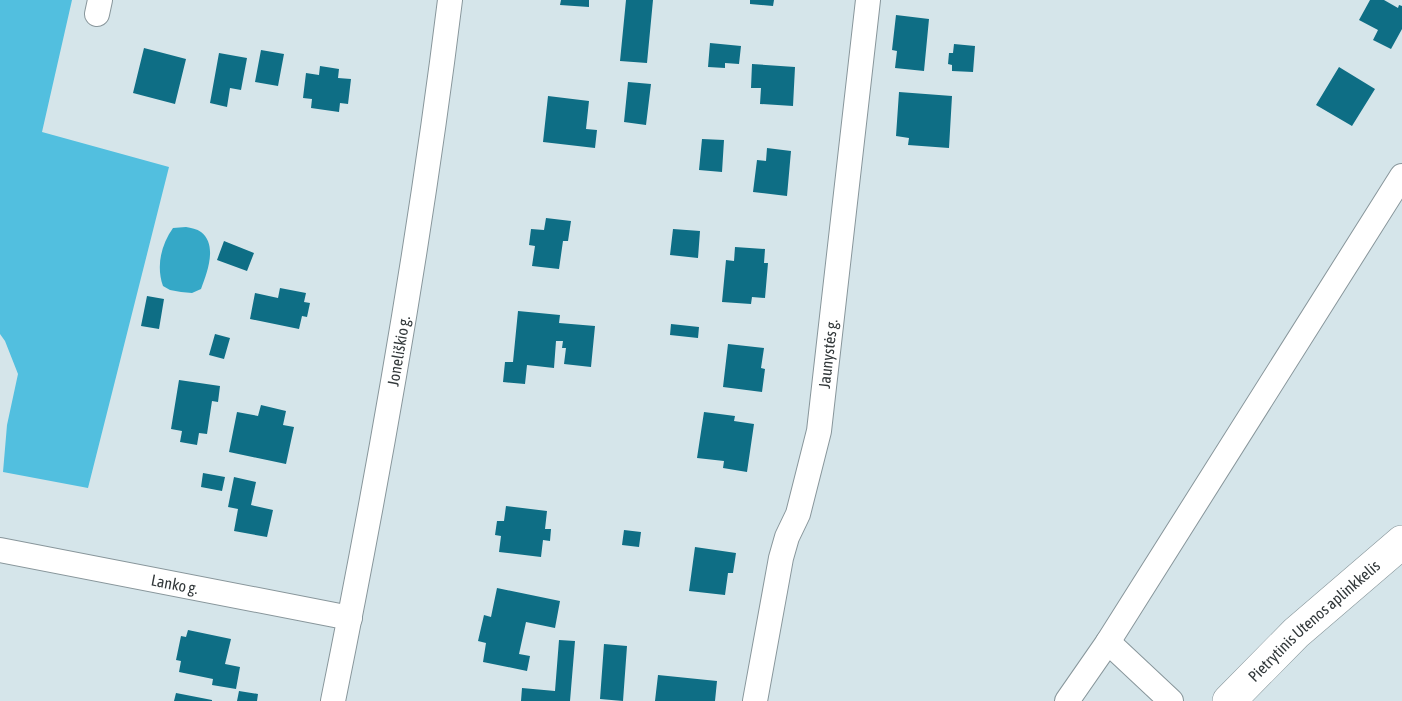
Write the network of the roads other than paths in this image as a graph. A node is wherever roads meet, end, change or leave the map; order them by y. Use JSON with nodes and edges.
{"nodes":[{"id":1,"x":450,"y":0,"type":"edge"},
{"id":2,"x":868,"y":0,"type":"edge"},
{"id":3,"x":1396,"y":185,"type":"edge"},
{"id":4,"x":1402,"y":543,"type":"edge"},
{"id":5,"x":0,"y":550,"type":"edge"},
{"id":6,"x":350,"y":618,"type":"junction"},
{"id":7,"x":1108,"y":642,"type":"junction"},
{"id":8,"x":333,"y":701,"type":"edge"},
{"id":9,"x":755,"y":701,"type":"edge"},
{"id":10,"x":1067,"y":701,"type":"edge"},
{"id":11,"x":1170,"y":701,"type":"edge"},
{"id":12,"x":1229,"y":701,"type":"edge"}],
"edges":[{"from":1,"to":6,"type":"street","name":"Joneliškio g."},
{"from":2,"to":9,"type":"street","name":"Jaunystės g."},
{"from":3,"to":7,"type":"street"},
{"from":4,"to":12,"type":"highway","name":"Pietrytinis Utenos aplinkkelis"},
{"from":5,"to":6,"type":"street","name":"Lanko g."},
{"from":6,"to":8,"type":"street","name":"Joneliškio g."},
{"from":7,"to":10,"type":"street"},
{"from":7,"to":11,"type":"street"}]}
